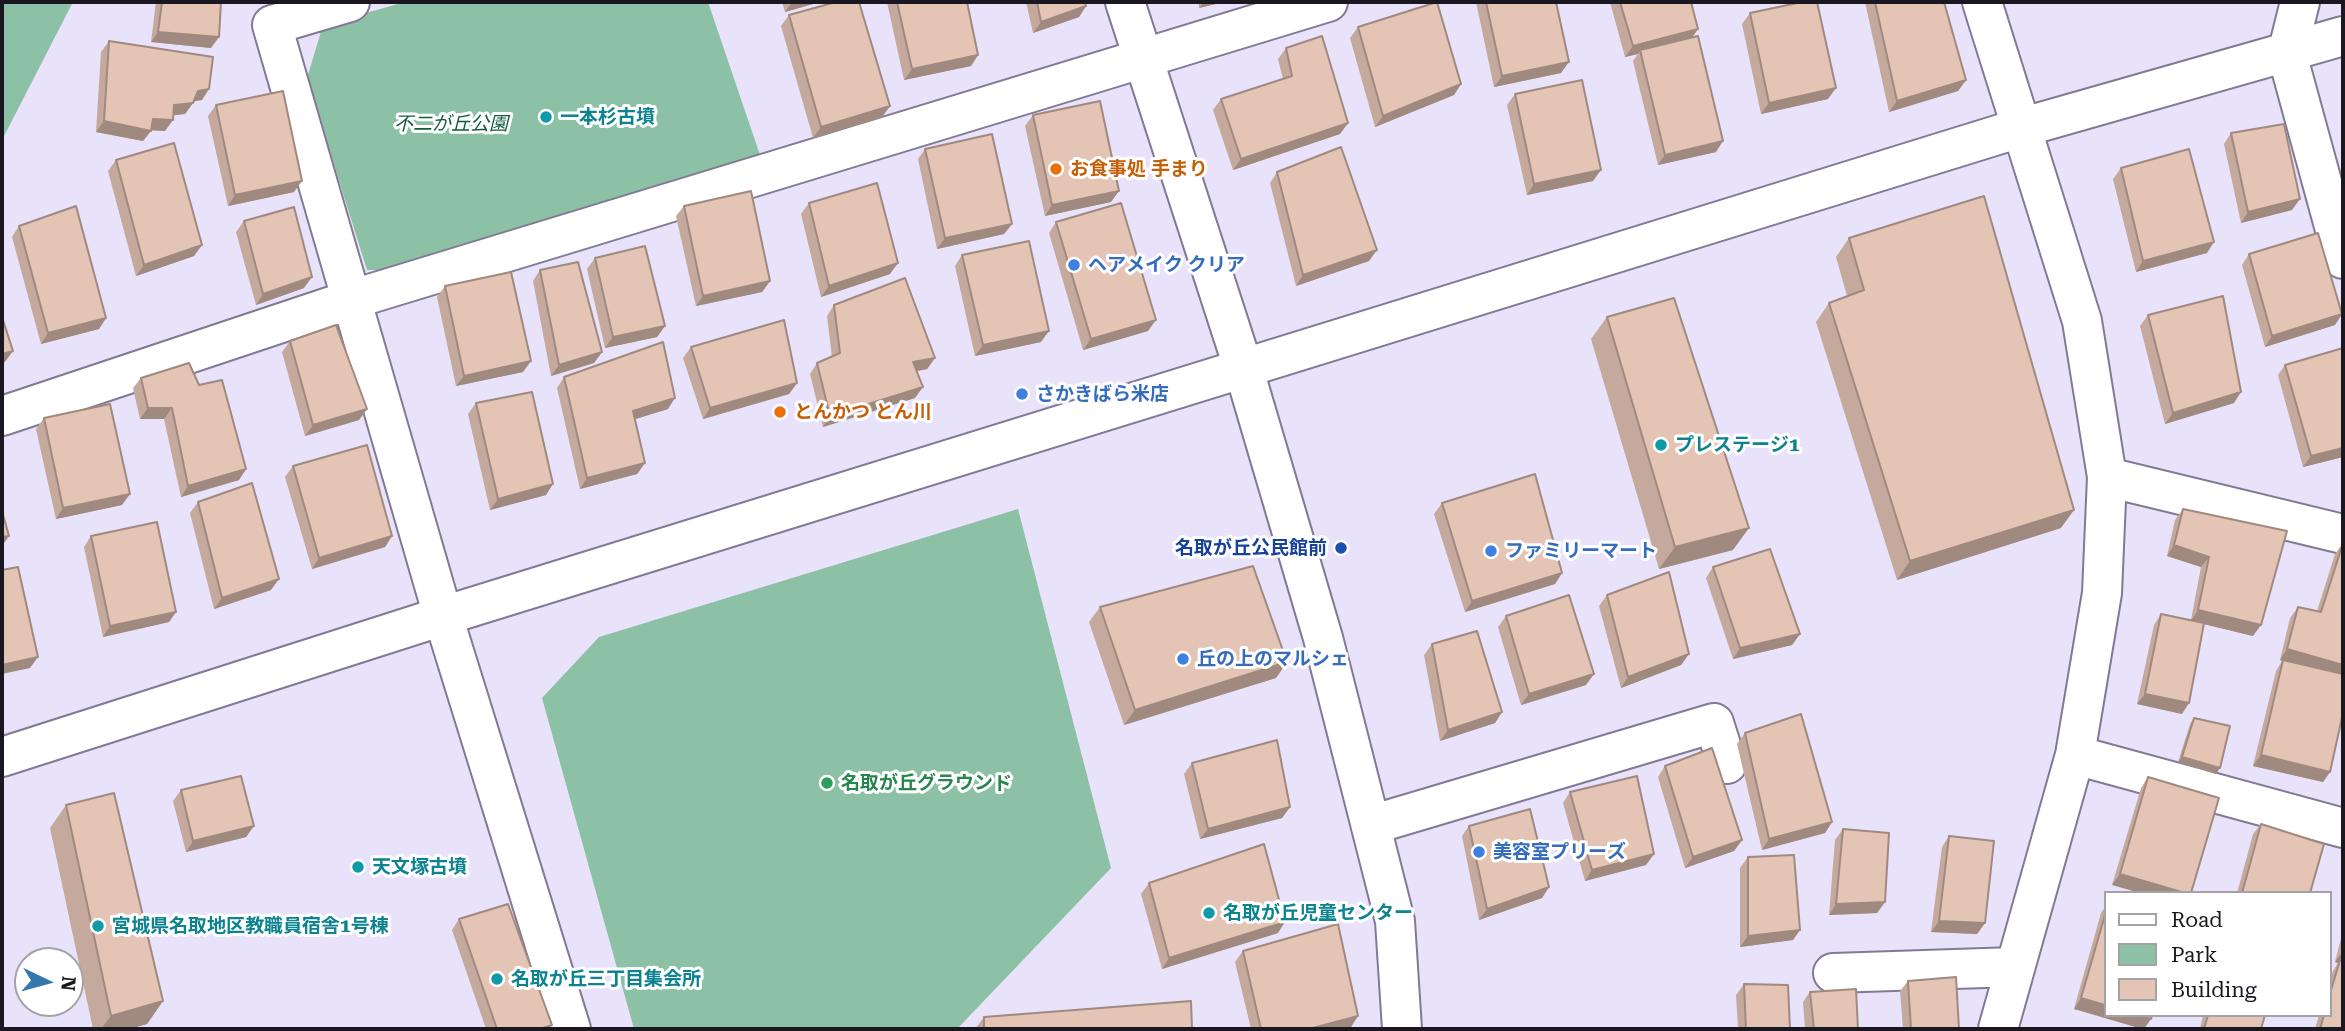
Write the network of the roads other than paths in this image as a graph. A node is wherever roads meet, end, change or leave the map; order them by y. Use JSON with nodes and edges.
{"nodes":[{"id":1,"x":350,"y":2,"type":"edge"},
{"id":2,"x":1125,"y":2,"type":"edge"},
{"id":3,"x":1328,"y":2,"type":"edge"},
{"id":4,"x":1982,"y":2,"type":"edge"},
{"id":5,"x":2300,"y":2,"type":"edge"},
{"id":6,"x":2343,"y":36,"type":"edge"},
{"id":7,"x":2287,"y":54,"type":"junction"},
{"id":8,"x":1142,"y":57,"type":"junction"},
{"id":9,"x":2020,"y":128,"type":"junction"},
{"id":10,"x":2343,"y":259,"type":"edge"},
{"id":11,"x":353,"y":299,"type":"junction"},
{"id":12,"x":1244,"y":370,"type":"junction"},
{"id":13,"x":2,"y":416,"type":"edge"},
{"id":14,"x":2107,"y":477,"type":"junction"},
{"id":15,"x":2343,"y":534,"type":"edge"},
{"id":16,"x":443,"y":615,"type":"junction"},
{"id":17,"x":2075,"y":755,"type":"junction"},
{"id":18,"x":2,"y":757,"type":"edge"},
{"id":19,"x":1727,"y":764,"type":"dead end"},
{"id":20,"x":1371,"y":825,"type":"junction"},
{"id":21,"x":2343,"y":828,"type":"edge"},
{"id":22,"x":2015,"y":967,"type":"junction"},
{"id":23,"x":1833,"y":973,"type":"dead end"},
{"id":24,"x":570,"y":1029,"type":"edge"},
{"id":25,"x":1402,"y":1029,"type":"edge"},
{"id":26,"x":1998,"y":1029,"type":"edge"}],
"edges":[{"from":1,"to":11,"type":"street"},
{"from":2,"to":8,"type":"street"},
{"from":3,"to":8,"type":"street"},
{"from":4,"to":9,"type":"street"},
{"from":5,"to":7,"type":"street"},
{"from":6,"to":7,"type":"street"},
{"from":7,"to":9,"type":"street"},
{"from":7,"to":10,"type":"street"},
{"from":8,"to":11,"type":"street"},
{"from":8,"to":12,"type":"street"},
{"from":9,"to":12,"type":"street"},
{"from":9,"to":14,"type":"street"},
{"from":11,"to":13,"type":"street"},
{"from":11,"to":16,"type":"street"},
{"from":12,"to":16,"type":"street"},
{"from":12,"to":20,"type":"street"},
{"from":14,"to":15,"type":"street"},
{"from":14,"to":17,"type":"street"},
{"from":16,"to":18,"type":"street"},
{"from":16,"to":24,"type":"street"},
{"from":17,"to":21,"type":"street"},
{"from":17,"to":22,"type":"street"},
{"from":19,"to":20,"type":"street"},
{"from":20,"to":25,"type":"street"},
{"from":22,"to":23,"type":"street"},
{"from":22,"to":26,"type":"street"}]}
